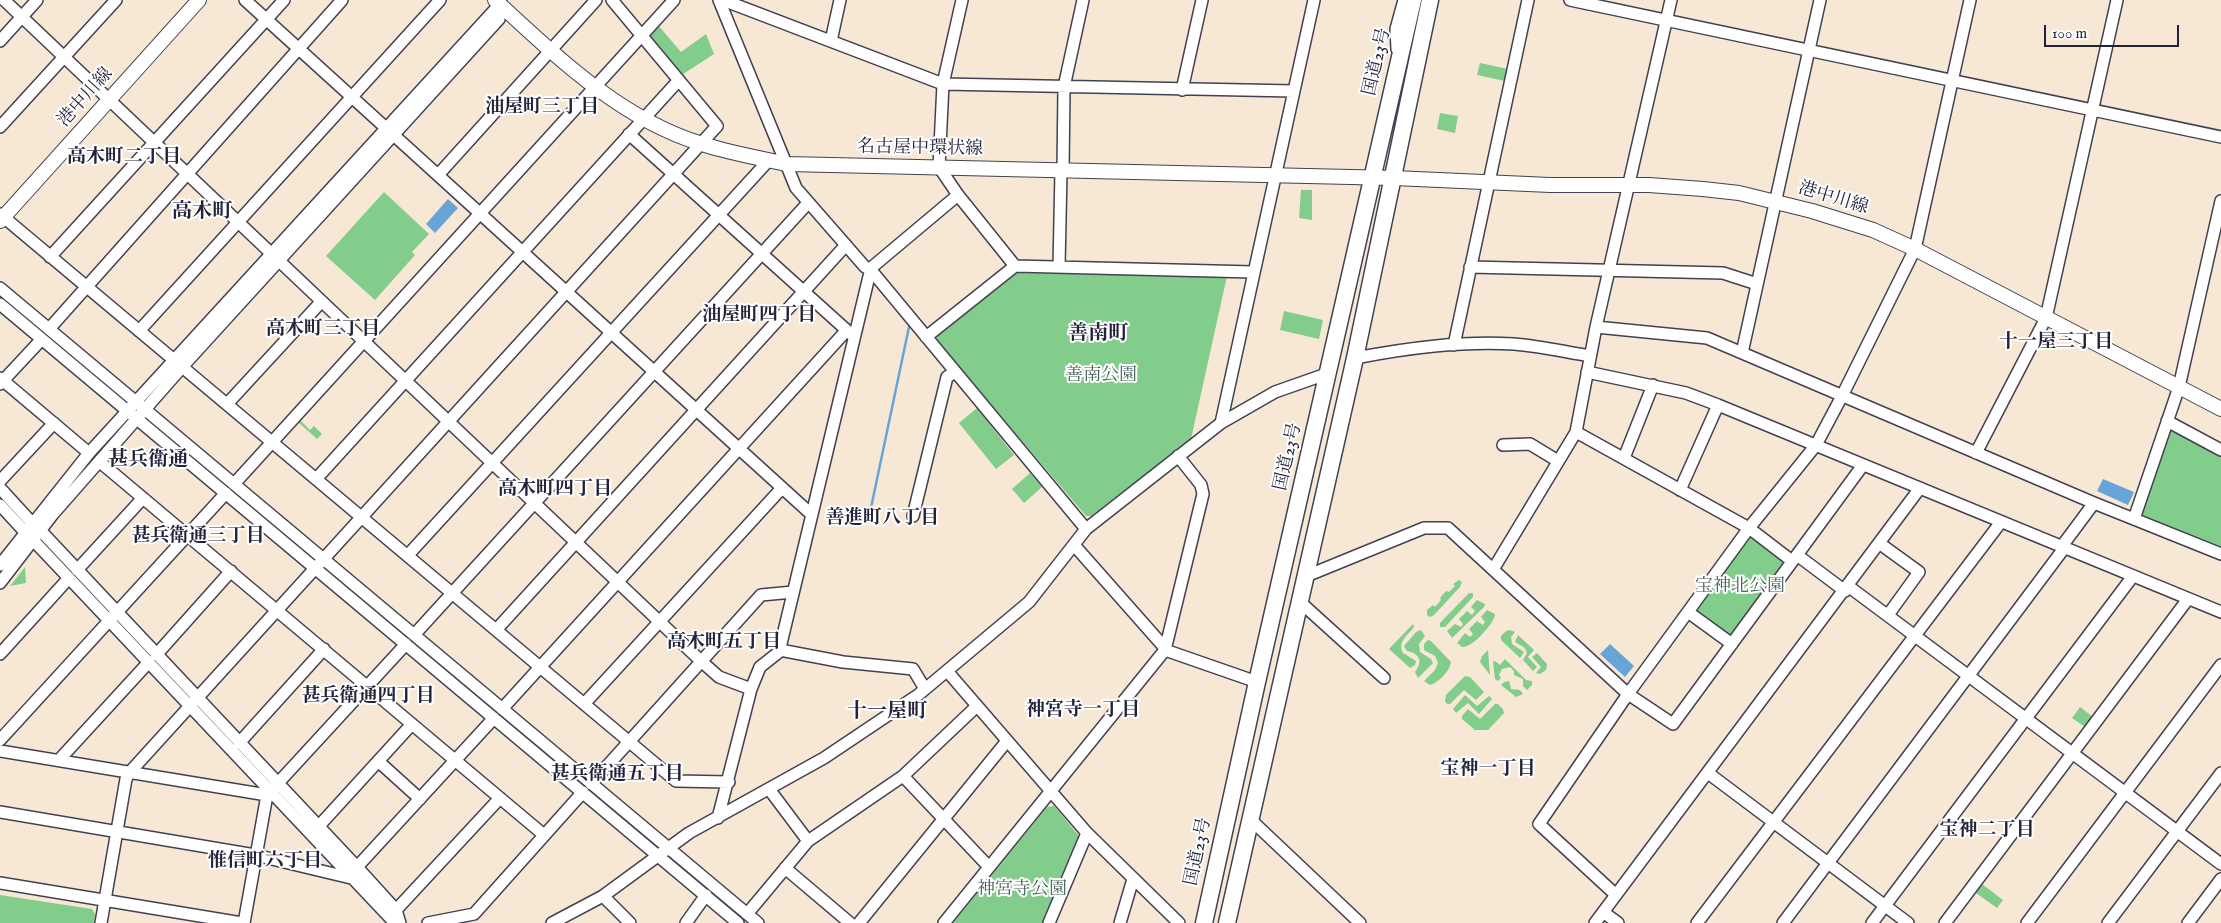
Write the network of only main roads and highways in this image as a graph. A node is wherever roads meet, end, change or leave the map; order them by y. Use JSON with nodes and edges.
{"nodes":[{"id":1,"x":200,"y":0,"type":"edge"},
{"id":2,"x":1413,"y":0,"type":"edge"},
{"id":3,"x":1430,"y":0,"type":"edge"},
{"id":4,"x":499,"y":2,"type":"edge"},
{"id":5,"x":1372,"y":178,"type":"junction"},
{"id":6,"x":1394,"y":178,"type":"junction"},
{"id":7,"x":1,"y":217,"type":"edge"},
{"id":8,"x":2221,"y":409,"type":"edge"},
{"id":9,"x":1204,"y":923,"type":"edge"},
{"id":10,"x":1226,"y":923,"type":"edge"}],
"edges":[{"from":1,"to":7,"type":"main road","name":"港中川線"},
{"from":2,"to":5,"type":"highway","name":"国道23号"},
{"from":3,"to":6,"type":"highway"},
{"from":4,"to":5,"type":"main road","name":"名古屋中環状線"},
{"from":5,"to":6,"type":"main road","name":"名古屋中環状線"},
{"from":5,"to":9,"type":"highway","name":"国道23号"},
{"from":6,"to":8,"type":"main road","name":"港中川線"},
{"from":6,"to":10,"type":"highway"}]}
